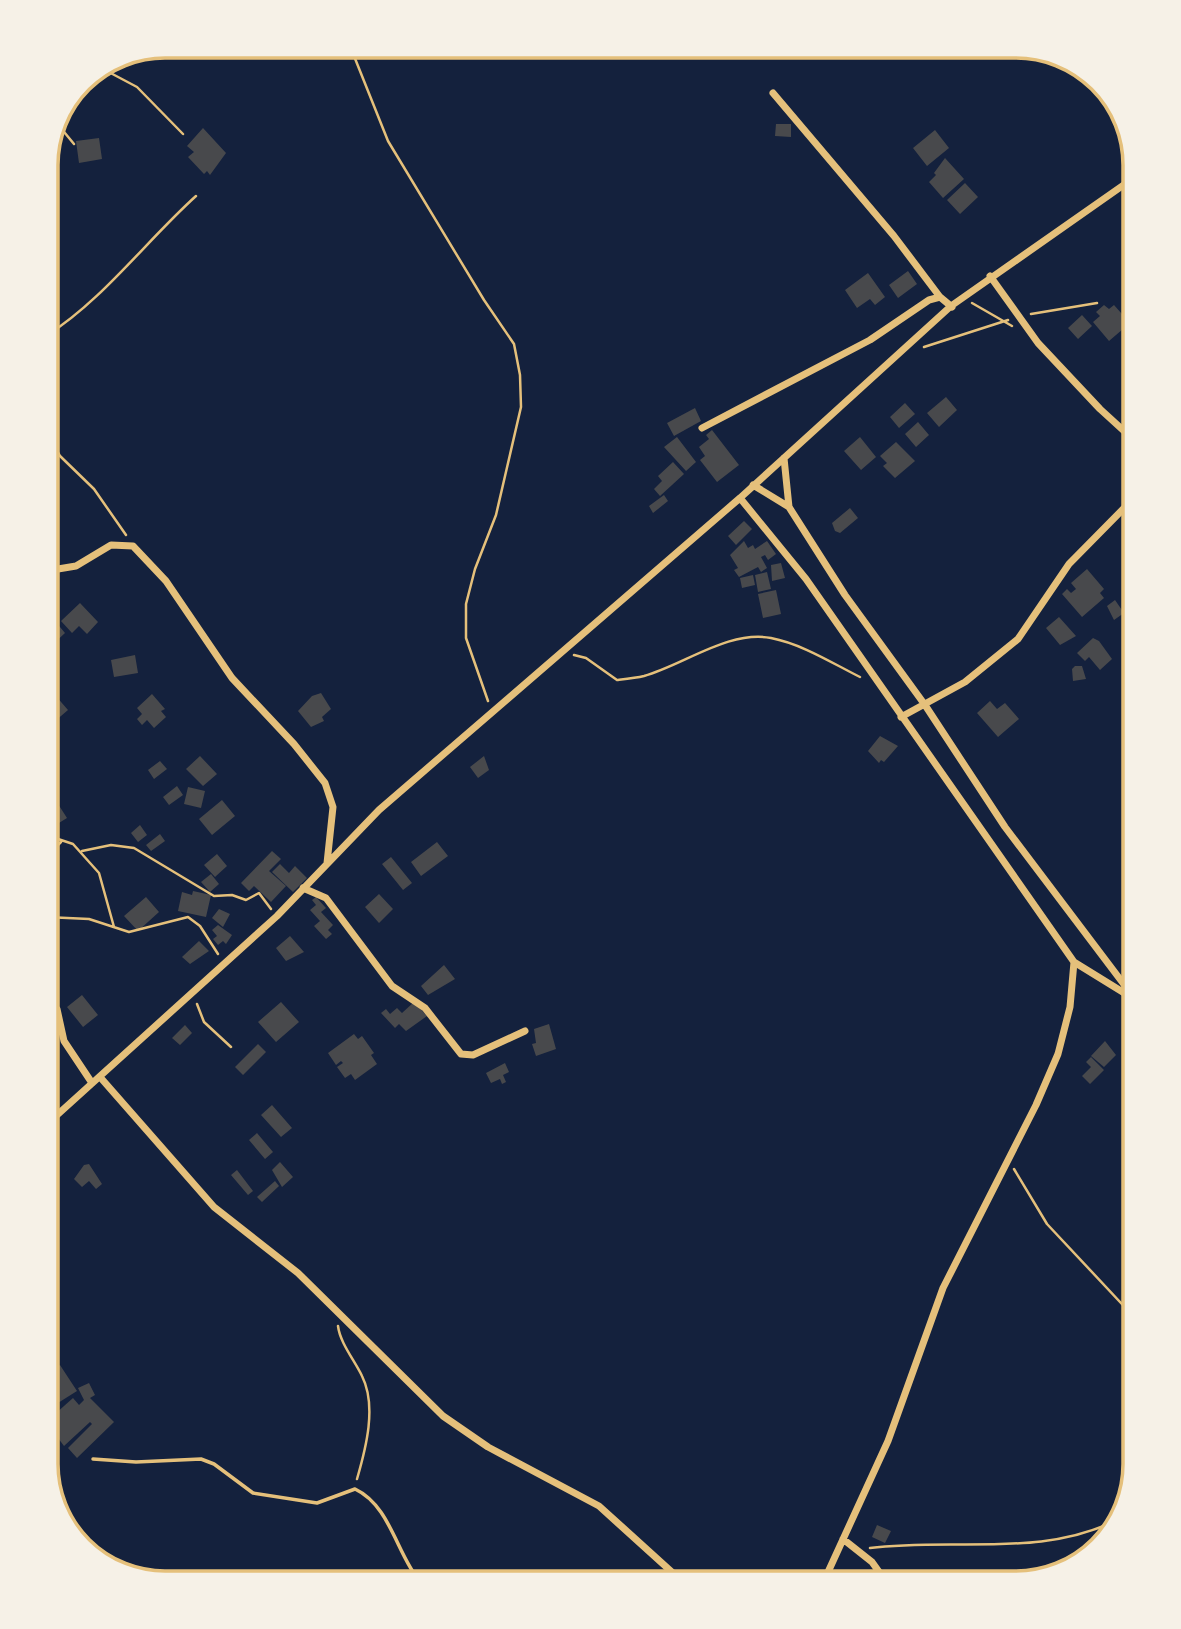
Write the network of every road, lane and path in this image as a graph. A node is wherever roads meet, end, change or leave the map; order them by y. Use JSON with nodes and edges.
{"nodes":[{"id":1,"x":355,"y":58,"type":"edge"},
{"id":2,"x":110,"y":73,"type":"edge"},
{"id":3,"x":773,"y":93,"type":"dead end"},
{"id":4,"x":63,"y":131,"type":"edge"},
{"id":5,"x":183,"y":134,"type":"dead end"},
{"id":6,"x":74,"y":144,"type":"dead end"},
{"id":7,"x":1123,"y":186,"type":"edge"},
{"id":8,"x":196,"y":195,"type":"dead end"},
{"id":9,"x":990,"y":276,"type":"junction"},
{"id":10,"x":940,"y":298,"type":"junction"},
{"id":11,"x":963,"y":298,"type":"junction"},
{"id":12,"x":1097,"y":303,"type":"dead end"},
{"id":13,"x":952,"y":307,"type":"junction"},
{"id":14,"x":1020,"y":316,"type":"junction"},
{"id":15,"x":1005,"y":321,"type":"junction"},
{"id":16,"x":58,"y":327,"type":"edge"},
{"id":17,"x":1016,"y":328,"type":"dead end"},
{"id":18,"x":922,"y":347,"type":"dead end"},
{"id":19,"x":702,"y":428,"type":"dead end"},
{"id":20,"x":1123,"y":429,"type":"edge"},
{"id":21,"x":58,"y":452,"type":"edge"},
{"id":22,"x":784,"y":458,"type":"junction"},
{"id":23,"x":753,"y":485,"type":"junction"},
{"id":24,"x":740,"y":498,"type":"junction"},
{"id":25,"x":789,"y":507,"type":"junction"},
{"id":26,"x":1123,"y":510,"type":"edge"},
{"id":27,"x":133,"y":546,"type":"junction"},
{"id":28,"x":58,"y":569,"type":"edge"},
{"id":29,"x":563,"y":651,"type":"junction"},
{"id":30,"x":876,"y":680,"type":"junction"},
{"id":31,"x":925,"y":705,"type":"junction"},
{"id":32,"x":491,"y":711,"type":"junction"},
{"id":33,"x":901,"y":717,"type":"junction"},
{"id":34,"x":58,"y":840,"type":"edge"},
{"id":35,"x":62,"y":841,"type":"junction"},
{"id":36,"x":58,"y":845,"type":"edge"},
{"id":37,"x":82,"y":851,"type":"junction"},
{"id":38,"x":327,"y":863,"type":"junction"},
{"id":39,"x":303,"y":888,"type":"junction"},
{"id":40,"x":277,"y":916,"type":"junction"},
{"id":41,"x":58,"y":918,"type":"edge"},
{"id":42,"x":114,"y":926,"type":"junction"},
{"id":43,"x":224,"y":962,"type":"junction"},
{"id":44,"x":1074,"y":962,"type":"junction"},
{"id":45,"x":1123,"y":982,"type":"edge"},
{"id":46,"x":1123,"y":991,"type":"edge"},
{"id":47,"x":187,"y":1000,"type":"junction"},
{"id":48,"x":58,"y":1014,"type":"edge"},
{"id":49,"x":525,"y":1031,"type":"dead end"},
{"id":50,"x":231,"y":1047,"type":"dead end"},
{"id":51,"x":100,"y":1077,"type":"junction"},
{"id":52,"x":92,"y":1083,"type":"junction"},
{"id":53,"x":58,"y":1114,"type":"edge"},
{"id":54,"x":1007,"y":1157,"type":"junction"},
{"id":55,"x":1123,"y":1304,"type":"edge"},
{"id":56,"x":340,"y":1316,"type":"junction"},
{"id":57,"x":93,"y":1459,"type":"dead end"},
{"id":58,"x":355,"y":1489,"type":"junction"},
{"id":59,"x":1103,"y":1527,"type":"edge"},
{"id":60,"x":843,"y":1539,"type":"junction"},
{"id":61,"x":856,"y":1549,"type":"junction"},
{"id":62,"x":410,"y":1571,"type":"edge"},
{"id":63,"x":671,"y":1571,"type":"edge"},
{"id":64,"x":828,"y":1571,"type":"edge"},
{"id":65,"x":878,"y":1571,"type":"edge"}],
"edges":[{"from":1,"to":32,"type":"path"},
{"from":2,"to":5,"type":"path"},
{"from":3,"to":10,"type":"street"},
{"from":4,"to":6,"type":"path"},
{"from":7,"to":9,"type":"street"},
{"from":8,"to":16,"type":"path"},
{"from":9,"to":11,"type":"street"},
{"from":9,"to":14,"type":"street"},
{"from":10,"to":13,"type":"street"},
{"from":10,"to":19,"type":"street"},
{"from":11,"to":13,"type":"street"},
{"from":11,"to":15,"type":"path"},
{"from":12,"to":14,"type":"path"},
{"from":13,"to":22,"type":"street"},
{"from":14,"to":15,"type":"path"},
{"from":14,"to":20,"type":"street"},
{"from":15,"to":17,"type":"path"},
{"from":15,"to":18,"type":"path"},
{"from":21,"to":27,"type":"path"},
{"from":22,"to":23,"type":"street"},
{"from":22,"to":25,"type":"street"},
{"from":23,"to":24,"type":"street"},
{"from":23,"to":25,"type":"street"},
{"from":24,"to":29,"type":"street"},
{"from":24,"to":30,"type":"street"},
{"from":25,"to":31,"type":"street"},
{"from":26,"to":31,"type":"street"},
{"from":27,"to":28,"type":"street"},
{"from":27,"to":38,"type":"street"},
{"from":29,"to":30,"type":"path"},
{"from":29,"to":32,"type":"street"},
{"from":30,"to":33,"type":"street"},
{"from":31,"to":33,"type":"street"},
{"from":31,"to":45,"type":"street"},
{"from":32,"to":38,"type":"street"},
{"from":33,"to":44,"type":"street"},
{"from":34,"to":35,"type":"path"},
{"from":35,"to":36,"type":"path"},
{"from":35,"to":37,"type":"path"},
{"from":37,"to":40,"type":"path"},
{"from":37,"to":42,"type":"path"},
{"from":38,"to":39,"type":"street"},
{"from":39,"to":40,"type":"street"},
{"from":39,"to":49,"type":"street"},
{"from":40,"to":43,"type":"street"},
{"from":41,"to":42,"type":"path"},
{"from":42,"to":43,"type":"path"},
{"from":43,"to":47,"type":"street"},
{"from":44,"to":46,"type":"street"},
{"from":44,"to":54,"type":"street"},
{"from":47,"to":50,"type":"path"},
{"from":47,"to":51,"type":"street"},
{"from":48,"to":52,"type":"street"},
{"from":51,"to":52,"type":"street"},
{"from":51,"to":56,"type":"street"},
{"from":52,"to":53,"type":"street"},
{"from":54,"to":55,"type":"path"},
{"from":54,"to":60,"type":"street"},
{"from":56,"to":58,"type":"path"},
{"from":56,"to":63,"type":"street"},
{"from":57,"to":58,"type":"lane"},
{"from":58,"to":62,"type":"lane"},
{"from":59,"to":61,"type":"path"},
{"from":60,"to":61,"type":"street"},
{"from":60,"to":64,"type":"street"},
{"from":61,"to":65,"type":"street"}]}
